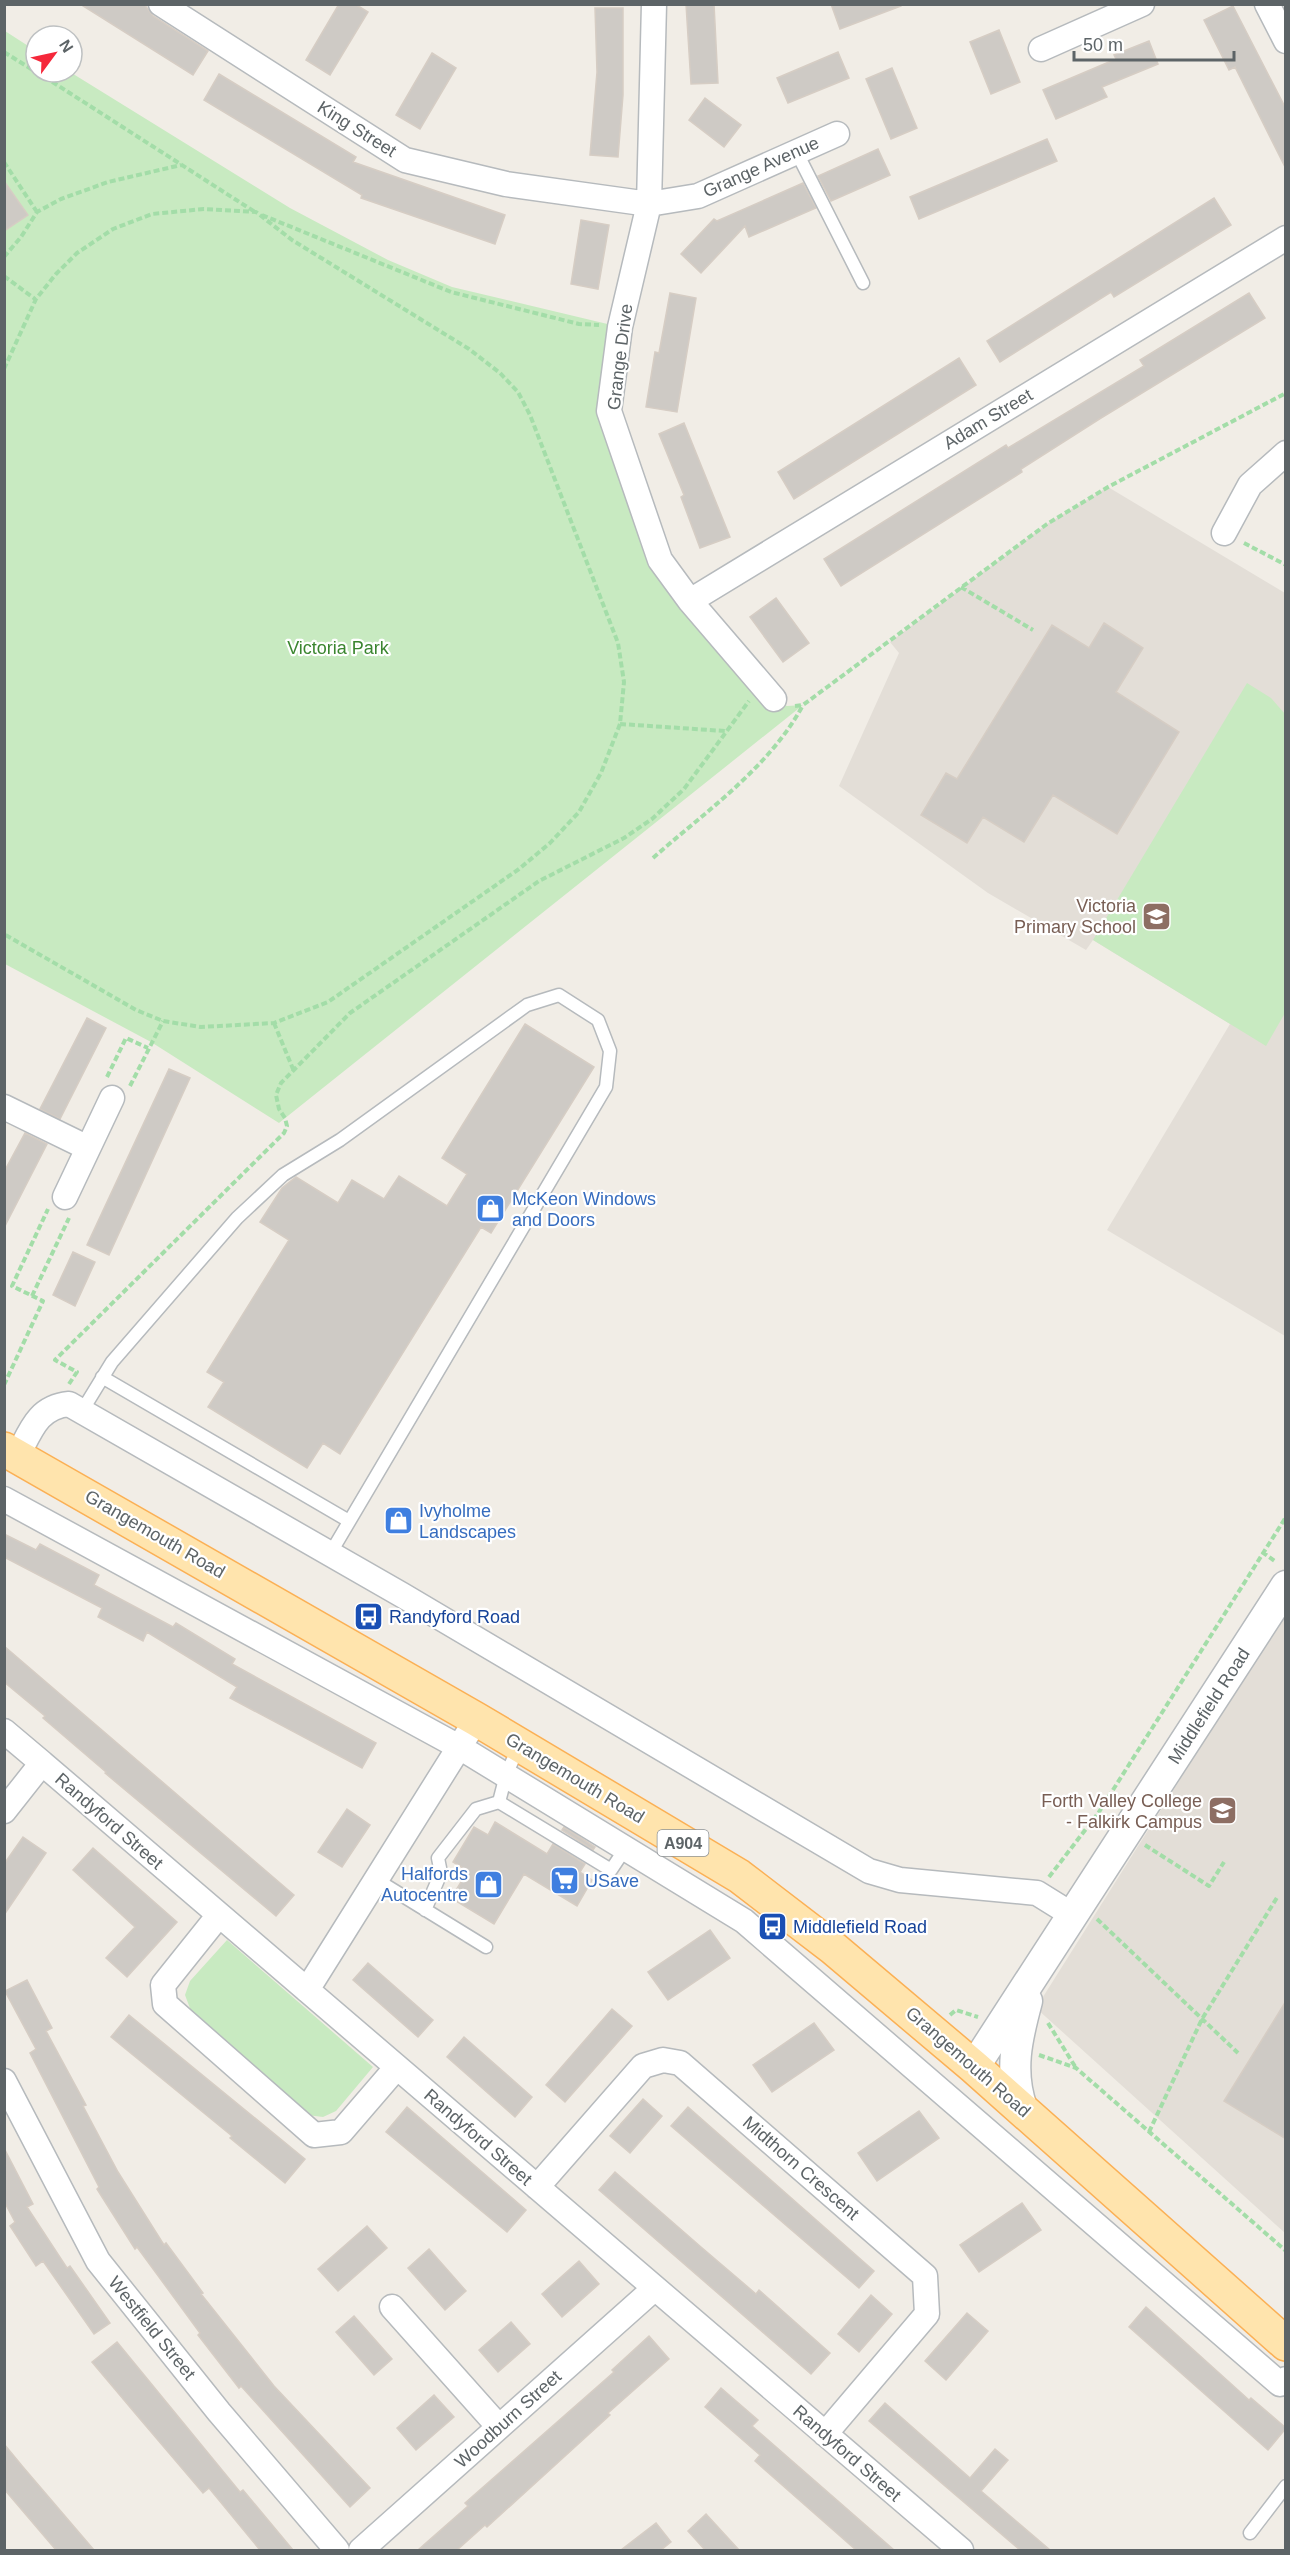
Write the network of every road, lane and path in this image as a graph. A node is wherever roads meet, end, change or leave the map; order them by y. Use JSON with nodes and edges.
{"nodes":[{"id":1,"x":161,"y":4,"type":"edge"},
{"id":2,"x":654,"y":4,"type":"edge"},
{"id":3,"x":1142,"y":4,"type":"edge"},
{"id":4,"x":1267,"y":4,"type":"edge"},
{"id":5,"x":1286,"y":41,"type":"edge"},
{"id":6,"x":1041,"y":50,"type":"dead end"},
{"id":7,"x":4,"y":52,"type":"edge"},
{"id":8,"x":24,"y":64,"type":"edge"},
{"id":9,"x":55,"y":84,"type":"edge"},
{"id":10,"x":837,"y":134,"type":"dead end"},
{"id":11,"x":797,"y":153,"type":"junction"},
{"id":12,"x":4,"y":162,"type":"edge"},
{"id":13,"x":182,"y":165,"type":"junction"},
{"id":14,"x":649,"y":204,"type":"junction"},
{"id":15,"x":37,"y":212,"type":"junction"},
{"id":16,"x":256,"y":213,"type":"junction"},
{"id":17,"x":1286,"y":238,"type":"edge"},
{"id":18,"x":4,"y":257,"type":"edge"},
{"id":19,"x":4,"y":276,"type":"edge"},
{"id":20,"x":863,"y":283,"type":"dead end"},
{"id":21,"x":36,"y":299,"type":"junction"},
{"id":22,"x":620,"y":327,"type":"junction"},
{"id":23,"x":4,"y":369,"type":"edge"},
{"id":24,"x":1286,"y":393,"type":"edge"},
{"id":25,"x":1286,"y":453,"type":"edge"},
{"id":26,"x":1224,"y":533,"type":"joint"},
{"id":27,"x":1286,"y":565,"type":"edge"},
{"id":28,"x":961,"y":587,"type":"junction"},
{"id":29,"x":690,"y":601,"type":"junction"},
{"id":30,"x":1033,"y":630,"type":"dead end"},
{"id":31,"x":768,"y":692,"type":"junction"},
{"id":32,"x":803,"y":705,"type":"junction"},
{"id":33,"x":620,"y":724,"type":"junction"},
{"id":34,"x":726,"y":730,"type":"junction"},
{"id":35,"x":653,"y":858,"type":"dead end"},
{"id":36,"x":4,"y":934,"type":"edge"},
{"id":37,"x":163,"y":1021,"type":"junction"},
{"id":38,"x":274,"y":1023,"type":"junction"},
{"id":39,"x":151,"y":1042,"type":"dead end"},
{"id":40,"x":148,"y":1048,"type":"dead end"},
{"id":41,"x":293,"y":1069,"type":"junction"},
{"id":42,"x":109,"y":1090,"type":"joint"},
{"id":43,"x":4,"y":1107,"type":"edge"},
{"id":44,"x":88,"y":1148,"type":"junction"},
{"id":45,"x":59,"y":1198,"type":"joint"},
{"id":46,"x":102,"y":1377,"type":"junction"},
{"id":47,"x":4,"y":1385,"type":"edge"},
{"id":48,"x":56,"y":1405,"type":"junction"},
{"id":49,"x":82,"y":1411,"type":"junction"},
{"id":50,"x":11,"y":1452,"type":"edge"},
{"id":51,"x":4,"y":1499,"type":"edge"},
{"id":52,"x":1286,"y":1517,"type":"edge"},
{"id":53,"x":349,"y":1521,"type":"junction"},
{"id":54,"x":1262,"y":1552,"type":"junction"},
{"id":55,"x":330,"y":1554,"type":"junction"},
{"id":56,"x":1282,"y":1575,"type":"edge"},
{"id":57,"x":476,"y":1719,"type":"junction"},
{"id":58,"x":4,"y":1731,"type":"edge"},
{"id":59,"x":519,"y":1745,"type":"junction"},
{"id":60,"x":461,"y":1748,"type":"junction"},
{"id":61,"x":42,"y":1763,"type":"junction"},
{"id":62,"x":506,"y":1775,"type":"junction"},
{"id":63,"x":499,"y":1802,"type":"junction"},
{"id":64,"x":4,"y":1811,"type":"edge"},
{"id":65,"x":643,"y":1819,"type":"junction"},
{"id":66,"x":1127,"y":1833,"type":"junction"},
{"id":67,"x":625,"y":1849,"type":"junction"},
{"id":68,"x":1224,"y":1862,"type":"dead end"},
{"id":69,"x":377,"y":1880,"type":"junction"},
{"id":70,"x":1037,"y":1893,"type":"junction"},
{"id":71,"x":1278,"y":1896,"type":"dead end"},
{"id":72,"x":425,"y":1910,"type":"junction"},
{"id":73,"x":1078,"y":1910,"type":"junction"},
{"id":74,"x":219,"y":1915,"type":"junction"},
{"id":75,"x":486,"y":1947,"type":"dead end"},
{"id":76,"x":307,"y":1990,"type":"junction"},
{"id":77,"x":1048,"y":2015,"type":"dead end"},
{"id":78,"x":1202,"y":2019,"type":"junction"},
{"id":79,"x":934,"y":2033,"type":"junction"},
{"id":80,"x":1006,"y":2042,"type":"junction"},
{"id":81,"x":1238,"y":2053,"type":"dead end"},
{"id":82,"x":397,"y":2067,"type":"junction"},
{"id":83,"x":974,"y":2067,"type":"junction"},
{"id":84,"x":1076,"y":2068,"type":"junction"},
{"id":85,"x":4,"y":2081,"type":"edge"},
{"id":86,"x":1022,"y":2108,"type":"junction"},
{"id":87,"x":1149,"y":2132,"type":"junction"},
{"id":88,"x":537,"y":2187,"type":"junction"},
{"id":89,"x":1286,"y":2251,"type":"edge"},
{"id":90,"x":655,"y":2288,"type":"junction"},
{"id":91,"x":392,"y":2307,"type":"dead end"},
{"id":92,"x":1286,"y":2344,"type":"edge"},
{"id":93,"x":1283,"y":2381,"type":"edge"},
{"id":94,"x":499,"y":2427,"type":"junction"},
{"id":95,"x":825,"y":2434,"type":"junction"},
{"id":96,"x":1286,"y":2486,"type":"edge"},
{"id":97,"x":1250,"y":2533,"type":"dead end"},
{"id":98,"x":337,"y":2550,"type":"edge"},
{"id":99,"x":361,"y":2550,"type":"edge"},
{"id":100,"x":961,"y":2550,"type":"edge"}],
"edges":[{"from":1,"to":14,"type":"street","name":"King Street"},
{"from":2,"to":14,"type":"street","name":"Grange Drive"},
{"from":3,"to":6,"type":"street"},
{"from":4,"to":5,"type":"street"},
{"from":7,"to":8,"type":"path"},
{"from":9,"to":13,"type":"path"},
{"from":10,"to":11,"type":"street","name":"Grange Avenue"},
{"from":11,"to":14,"type":"street","name":"Grange Avenue"},
{"from":11,"to":20,"type":"lane"},
{"from":12,"to":15,"type":"path"},
{"from":13,"to":15,"type":"path"},
{"from":13,"to":16,"type":"path"},
{"from":14,"to":22,"type":"street","name":"Grange Drive"},
{"from":15,"to":18,"type":"path"},
{"from":16,"to":21,"type":"path"},
{"from":16,"to":22,"type":"path"},
{"from":16,"to":33,"type":"path"},
{"from":17,"to":29,"type":"street","name":"Adam Street"},
{"from":19,"to":21,"type":"path"},
{"from":21,"to":23,"type":"path"},
{"from":22,"to":29,"type":"street","name":"Grange Drive"},
{"from":24,"to":28,"type":"path"},
{"from":25,"to":26,"type":"street"},
{"from":26,"to":27,"type":"path"},
{"from":28,"to":30,"type":"path"},
{"from":28,"to":32,"type":"path"},
{"from":29,"to":31,"type":"street","name":"Grange Drive"},
{"from":31,"to":32,"type":"path"},
{"from":31,"to":34,"type":"path"},
{"from":32,"to":35,"type":"path"},
{"from":33,"to":34,"type":"path"},
{"from":33,"to":38,"type":"path"},
{"from":34,"to":41,"type":"path"},
{"from":36,"to":37,"type":"path"},
{"from":37,"to":38,"type":"path"},
{"from":37,"to":39,"type":"path"},
{"from":38,"to":41,"type":"path"},
{"from":40,"to":42,"type":"path"},
{"from":41,"to":48,"type":"path"},
{"from":42,"to":44,"type":"street"},
{"from":43,"to":44,"type":"street"},
{"from":44,"to":45,"type":"street"},
{"from":45,"to":47,"type":"path"},
{"from":46,"to":49,"type":"lane"},
{"from":46,"to":53,"type":"lane"},
{"from":46,"to":53,"type":"lane"},
{"from":48,"to":49,"type":"street"},
{"from":48,"to":50,"type":"street"},
{"from":49,"to":55,"type":"street"},
{"from":50,"to":57,"type":"main road","name":"Grangemouth Road","number":"A904"},
{"from":51,"to":60,"type":"street","name":"Grangemouth Road"},
{"from":52,"to":54,"type":"path"},
{"from":53,"to":55,"type":"lane"},
{"from":54,"to":56,"type":"path"},
{"from":54,"to":70,"type":"path"},
{"from":55,"to":70,"type":"street"},
{"from":56,"to":66,"type":"street","name":"Middlefield Road"},
{"from":57,"to":59,"type":"main road","name":"Grangemouth Road","number":"A904"},
{"from":57,"to":60,"type":"street"},
{"from":58,"to":61,"type":"street"},
{"from":59,"to":62,"type":"lane"},
{"from":59,"to":65,"type":"main road","name":"Grangemouth Road","number":"A904"},
{"from":60,"to":62,"type":"street","name":"Grangemouth Road"},
{"from":60,"to":69,"type":"street"},
{"from":61,"to":64,"type":"street","name":"Randyford Street"},
{"from":61,"to":74,"type":"street","name":"Randyford Street"},
{"from":62,"to":63,"type":"lane"},
{"from":62,"to":67,"type":"street","name":"Grangemouth Road"},
{"from":63,"to":67,"type":"lane"},
{"from":63,"to":72,"type":"lane"},
{"from":65,"to":67,"type":"street"},
{"from":65,"to":79,"type":"main road","name":"Grangemouth Road","number":"A904"},
{"from":66,"to":68,"type":"path"},
{"from":66,"to":73,"type":"street","name":"Middlefield Road"},
{"from":67,"to":93,"type":"street","name":"Grangemouth Road"},
{"from":69,"to":72,"type":"lane"},
{"from":69,"to":76,"type":"street"},
{"from":70,"to":73,"type":"street"},
{"from":71,"to":78,"type":"path"},
{"from":72,"to":75,"type":"lane"},
{"from":73,"to":78,"type":"path"},
{"from":73,"to":80,"type":"street","name":"Middlefield Road"},
{"from":74,"to":76,"type":"street","name":"Randyford Street"},
{"from":74,"to":82,"type":"street"},
{"from":76,"to":82,"type":"street","name":"Randyford Street"},
{"from":77,"to":84,"type":"path"},
{"from":78,"to":81,"type":"path"},
{"from":78,"to":87,"type":"path"},
{"from":79,"to":80,"type":"path"},
{"from":79,"to":83,"type":"main road","name":"Grangemouth Road","number":"A904"},
{"from":80,"to":83,"type":"street","name":"Middlefield Road"},
{"from":80,"to":84,"type":"path"},
{"from":80,"to":86,"type":"street"},
{"from":82,"to":88,"type":"street","name":"Randyford Street"},
{"from":83,"to":86,"type":"main road","name":"Grangemouth Road","number":"A904"},
{"from":84,"to":87,"type":"path"},
{"from":85,"to":98,"type":"street","name":"Westfield Street"},
{"from":86,"to":92,"type":"main road","name":"Grangemouth Road","number":"A904"},
{"from":87,"to":89,"type":"path"},
{"from":88,"to":90,"type":"street","name":"Randyford Street"},
{"from":88,"to":95,"type":"street","name":"Midthorn Crescent"},
{"from":90,"to":94,"type":"street","name":"Woodburn Street"},
{"from":90,"to":95,"type":"street","name":"Randyford Street"},
{"from":91,"to":94,"type":"street"},
{"from":94,"to":99,"type":"street","name":"Woodburn Street"},
{"from":95,"to":100,"type":"street","name":"Randyford Street"},
{"from":96,"to":97,"type":"lane"}]}
